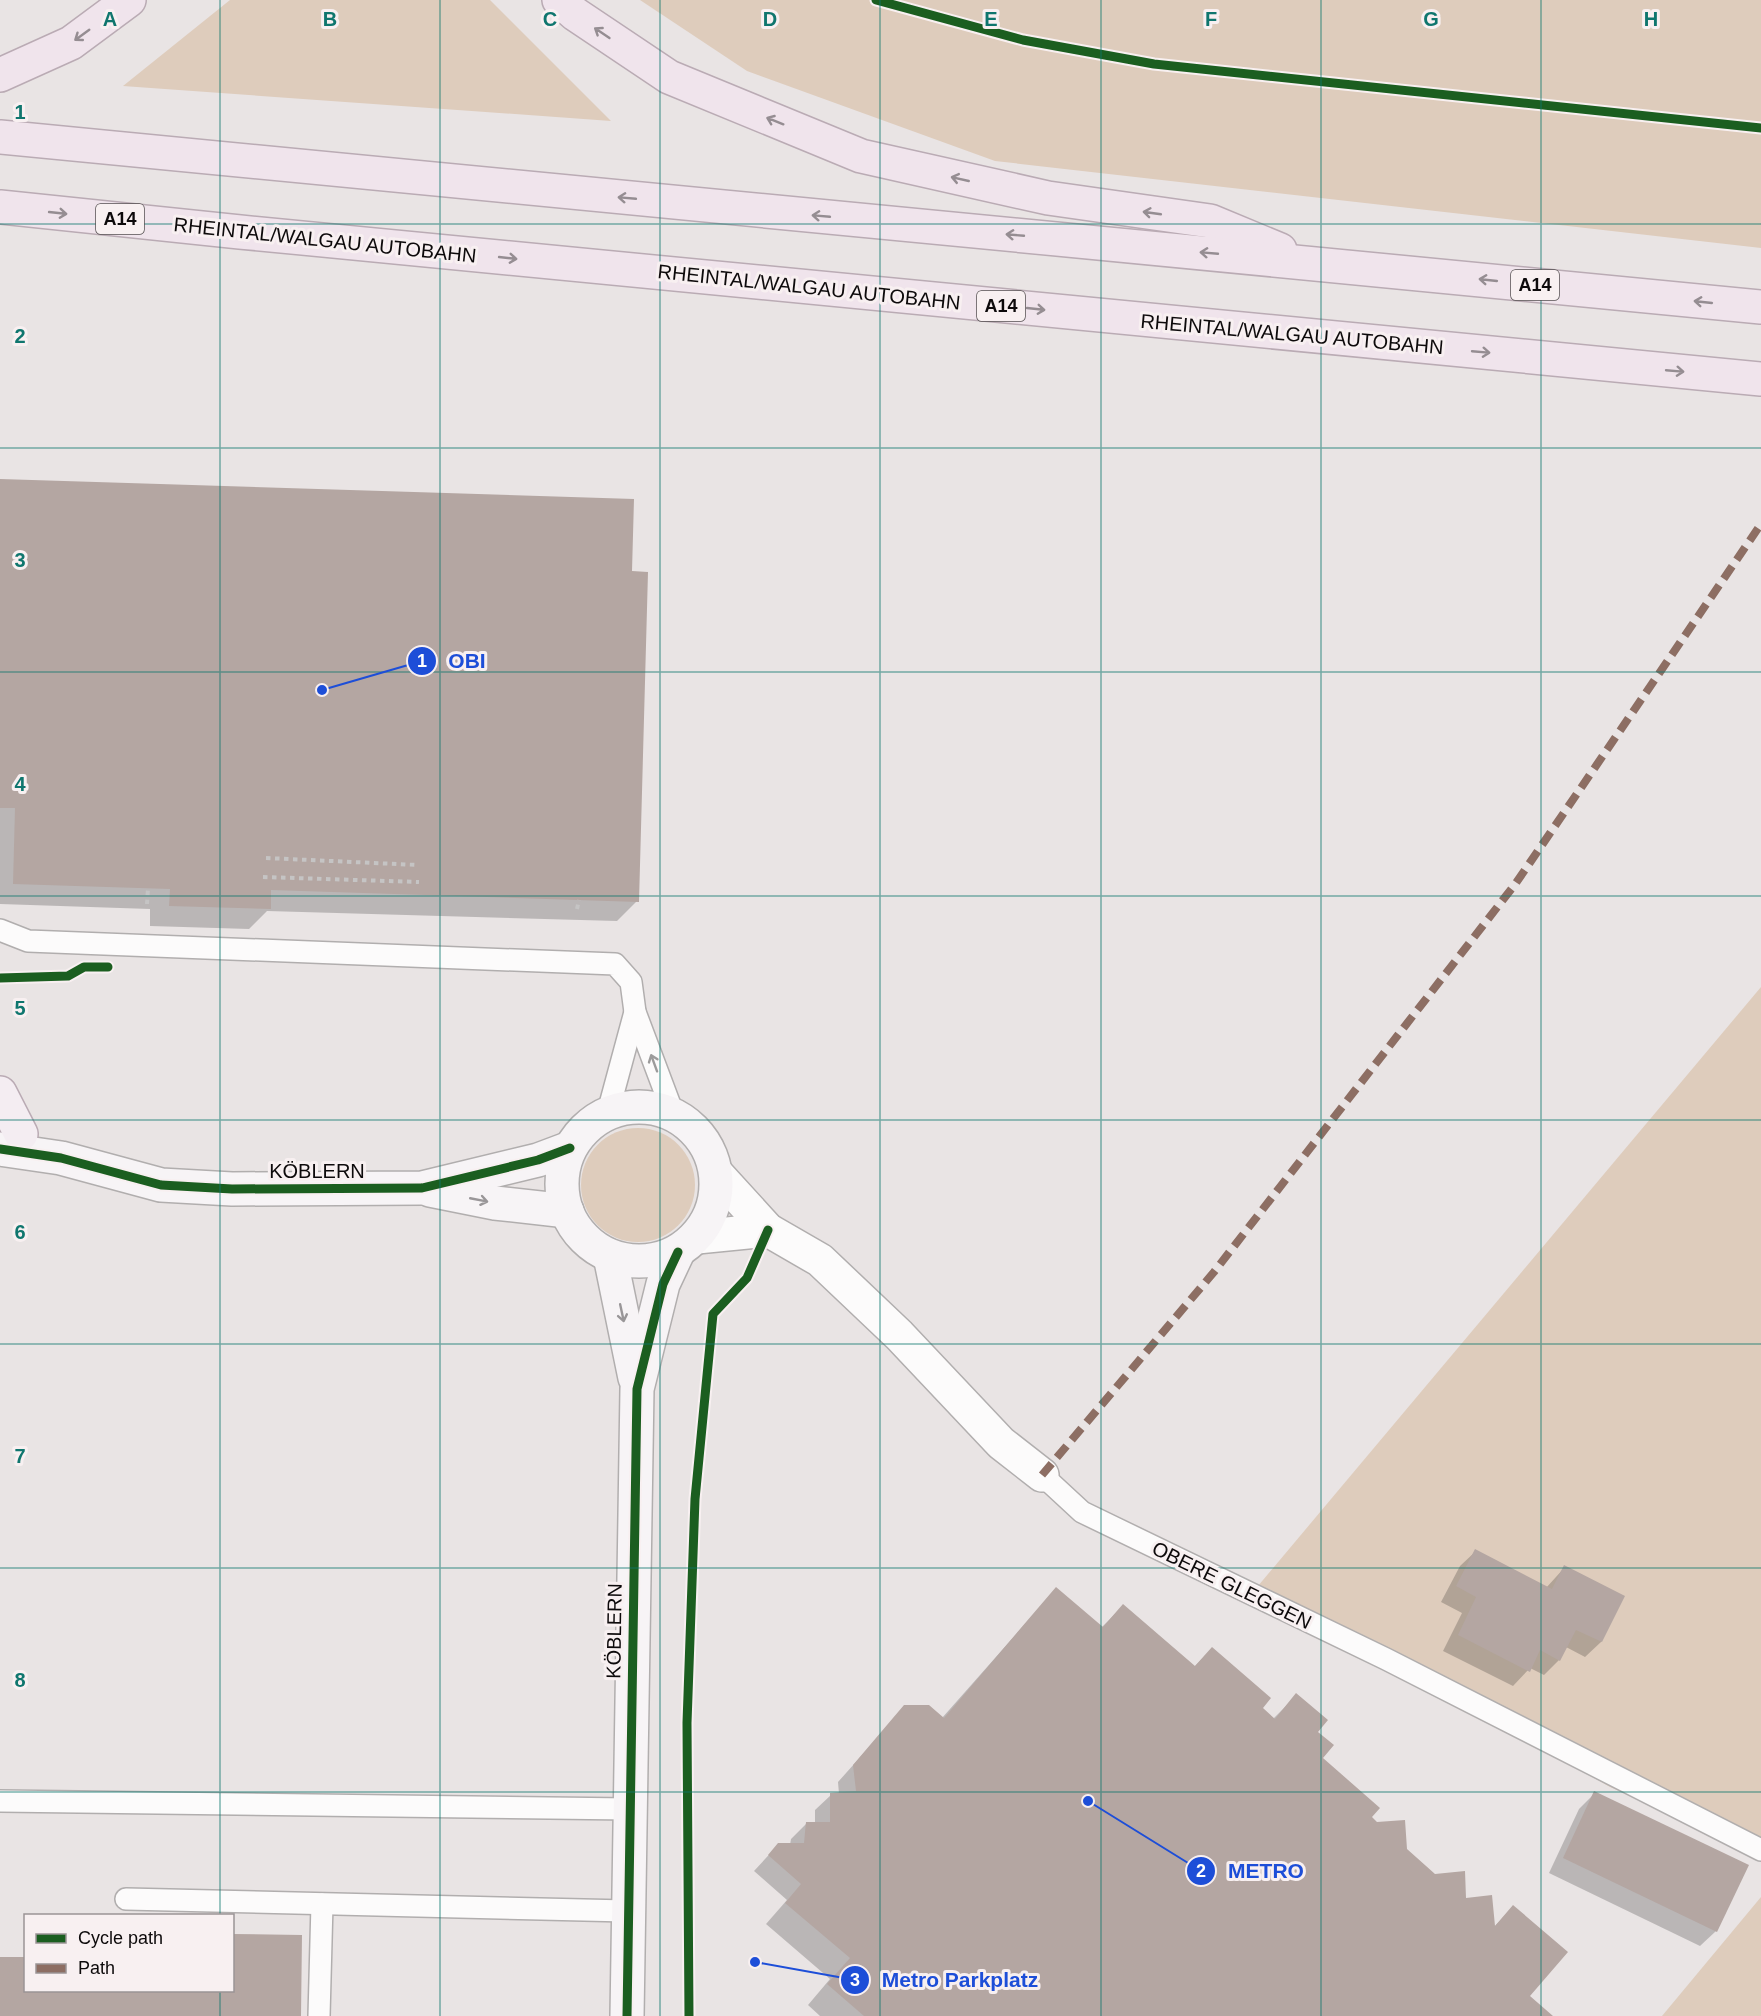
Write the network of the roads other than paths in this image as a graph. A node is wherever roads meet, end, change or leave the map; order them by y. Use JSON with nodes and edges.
{"nodes":[{"id":1,"x":129,"y":0,"type":"edge"},
{"id":2,"x":559,"y":0,"type":"edge"},
{"id":3,"x":0,"y":75,"type":"edge"},
{"id":4,"x":0,"y":137,"type":"edge"},
{"id":5,"x":0,"y":207,"type":"edge"},
{"id":6,"x":1309,"y":263,"type":"junction"},
{"id":7,"x":1761,"y":307,"type":"edge"},
{"id":8,"x":1761,"y":379,"type":"edge"},
{"id":9,"x":0,"y":930,"type":"edge"},
{"id":10,"x":635,"y":1012,"type":"junction"},
{"id":11,"x":0,"y":1093,"type":"edge"},
{"id":12,"x":608,"y":1112,"type":"junction"},
{"id":13,"x":673,"y":1113,"type":"junction"},
{"id":14,"x":7,"y":1136,"type":"edge"},
{"id":15,"x":570,"y":1148,"type":"junction"},
{"id":16,"x":717,"y":1174,"type":"junction"},
{"id":17,"x":422,"y":1188,"type":"junction"},
{"id":18,"x":567,"y":1211,"type":"junction"},
{"id":19,"x":768,"y":1230,"type":"junction"},
{"id":20,"x":687,"y":1244,"type":"junction"},
{"id":21,"x":610,"y":1256,"type":"junction"},
{"id":22,"x":637,"y":1389,"type":"junction"},
{"id":23,"x":1042,"y":1474,"type":"joint"},
{"id":24,"x":0,"y":1801,"type":"edge"},
{"id":25,"x":630,"y":1809,"type":"junction"},
{"id":26,"x":1761,"y":1850,"type":"edge"},
{"id":27,"x":126,"y":1899,"type":"dead end"},
{"id":28,"x":322,"y":1904,"type":"junction"},
{"id":29,"x":627,"y":1911,"type":"junction"},
{"id":30,"x":319,"y":2016,"type":"edge"},
{"id":31,"x":627,"y":2016,"type":"edge"}],
"edges":[{"from":1,"to":3,"type":"highway","one_way":true},
{"from":6,"to":2,"type":"highway","one_way":true},
{"from":6,"to":4,"type":"highway","number":"A14","one_way":true},
{"from":5,"to":8,"type":"highway","name":"RHEINTAL/WALGAU AUTOBAHN","number":"A14","one_way":true},
{"from":7,"to":6,"type":"highway","number":"A14","one_way":true},
{"from":9,"to":10,"type":"lane"},
{"from":10,"to":12,"type":"lane"},
{"from":13,"to":10,"type":"lane","one_way":true},
{"from":11,"to":14,"type":"main road"},
{"from":12,"to":13,"type":"street","name":"KÖBLERN"},
{"from":12,"to":15,"type":"street","name":"KÖBLERN"},
{"from":13,"to":16,"type":"street","name":"KÖBLERN"},
{"from":14,"to":17,"type":"street","name":"KÖBLERN"},
{"from":15,"to":17,"type":"street","name":"KÖBLERN"},
{"from":15,"to":18,"type":"street","name":"KÖBLERN"},
{"from":16,"to":19,"type":"street","name":"OBERE GLEGGEN"},
{"from":16,"to":20,"type":"street","name":"KÖBLERN"},
{"from":17,"to":18,"type":"street","name":"KÖBLERN","one_way":true},
{"from":18,"to":21,"type":"street","name":"KÖBLERN"},
{"from":19,"to":20,"type":"street"},
{"from":19,"to":23,"type":"street","name":"OBERE GLEGGEN"},
{"from":20,"to":21,"type":"street","name":"KÖBLERN"},
{"from":20,"to":22,"type":"street","name":"KÖBLERN"},
{"from":21,"to":22,"type":"street","name":"KÖBLERN","one_way":true},
{"from":22,"to":25,"type":"street","name":"KÖBLERN"},
{"from":23,"to":26,"type":"lane","name":"OBERE GLEGGEN"},
{"from":24,"to":25,"type":"lane"},
{"from":25,"to":29,"type":"street","name":"KÖBLERN"},
{"from":27,"to":28,"type":"lane"},
{"from":28,"to":29,"type":"lane"},
{"from":28,"to":30,"type":"lane"},
{"from":29,"to":31,"type":"street","name":"KÖBLERN"}]}
